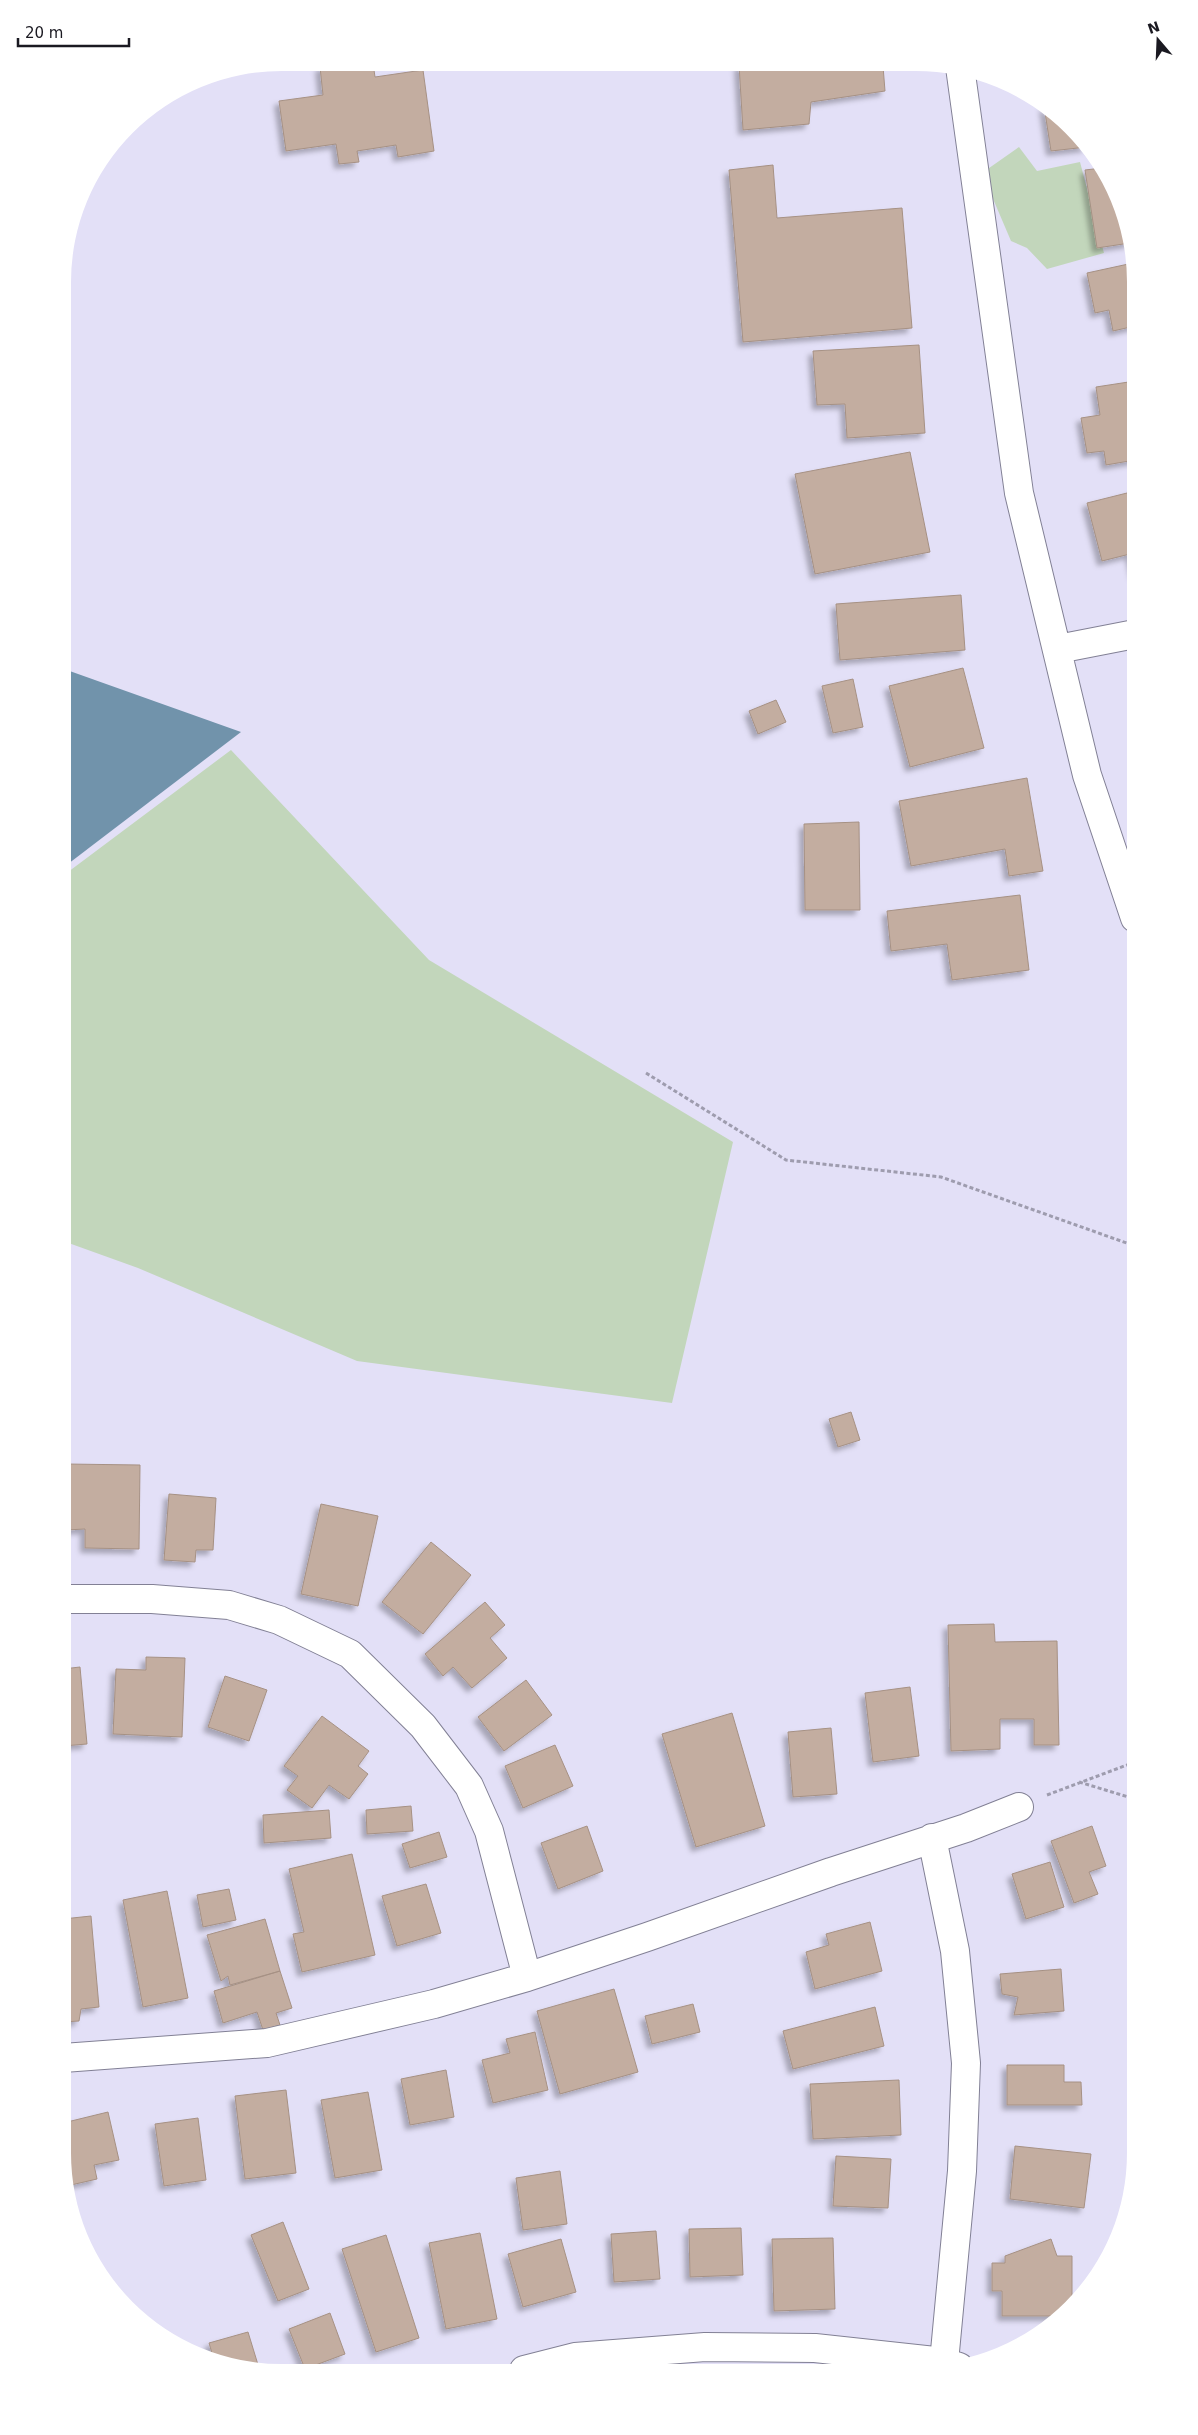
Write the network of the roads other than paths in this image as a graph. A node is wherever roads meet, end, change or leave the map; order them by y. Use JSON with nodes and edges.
{"nodes":[{"id":1,"x":961,"y":76,"type":"edge"},
{"id":2,"x":1127,"y":636,"type":"edge"},
{"id":3,"x":1058,"y":649,"type":"junction"},
{"id":4,"x":1127,"y":894,"type":"edge"},
{"id":5,"x":71,"y":1599,"type":"edge"},
{"id":6,"x":1019,"y":1807,"type":"road end"},
{"id":7,"x":932,"y":1838,"type":"junction"},
{"id":8,"x":527,"y":1977,"type":"junction"},
{"id":9,"x":71,"y":2057,"type":"edge"},
{"id":10,"x":951,"y":2361,"type":"edge"},
{"id":11,"x":937,"y":2362,"type":"edge"},
{"id":12,"x":548,"y":2364,"type":"edge"}],
"edges":[{"from":1,"to":3,"type":"street"},
{"from":2,"to":3,"type":"street"},
{"from":3,"to":4,"type":"street"},
{"from":5,"to":8,"type":"street"},
{"from":6,"to":7,"type":"street"},
{"from":7,"to":8,"type":"street"},
{"from":7,"to":10,"type":"street"},
{"from":8,"to":9,"type":"street"},
{"from":11,"to":12,"type":"street"}]}
